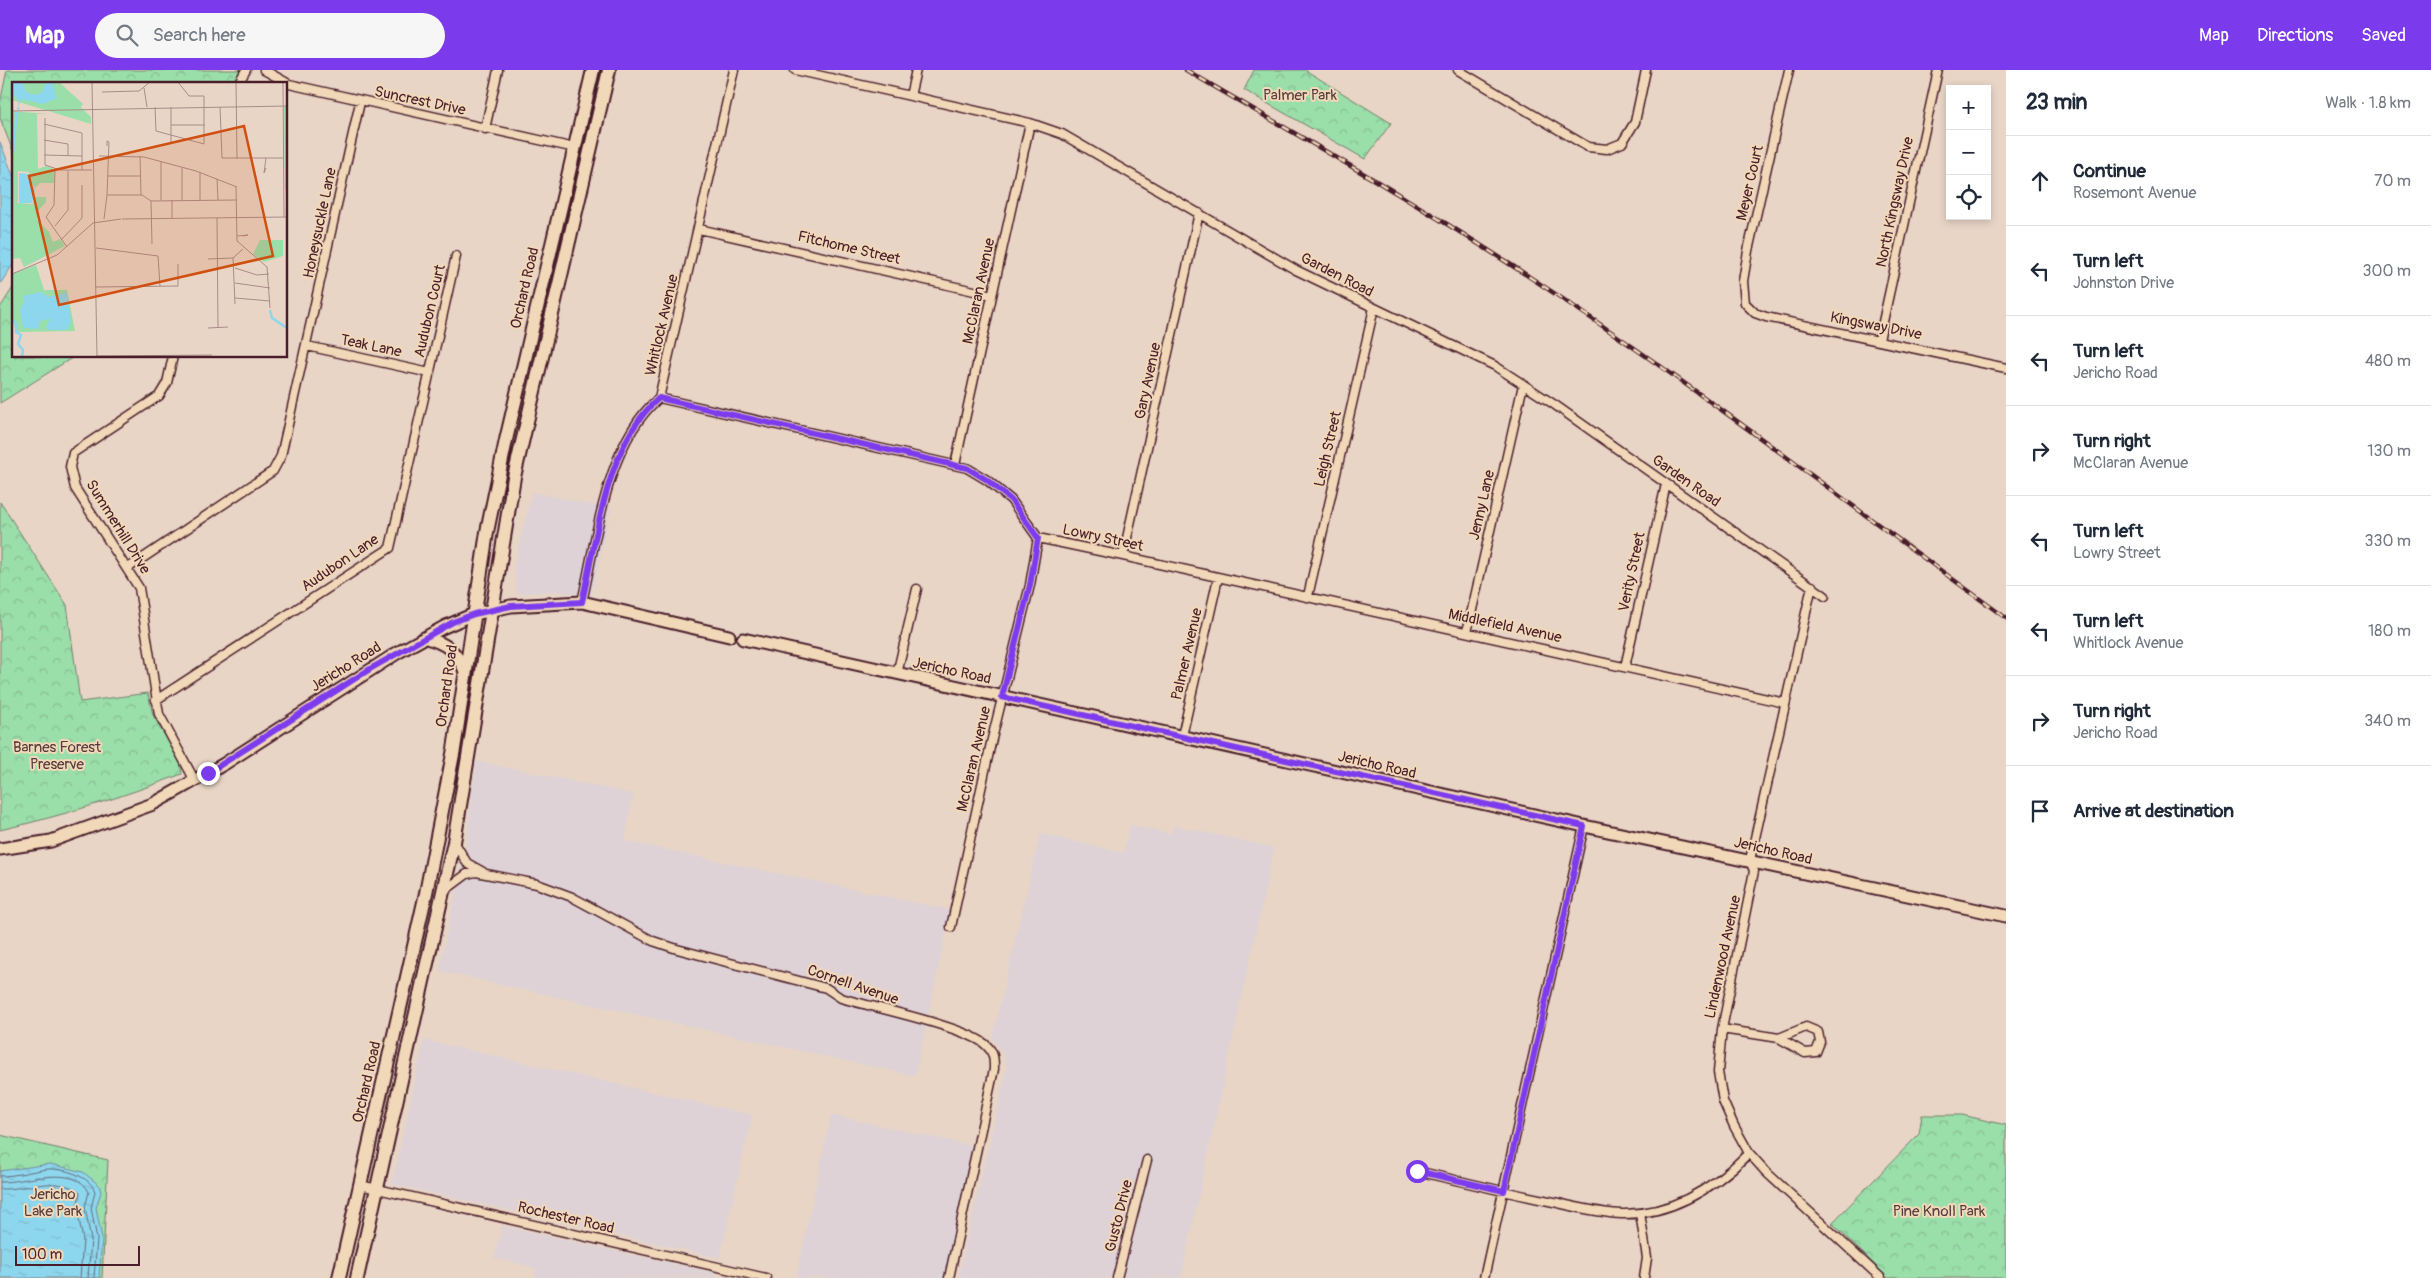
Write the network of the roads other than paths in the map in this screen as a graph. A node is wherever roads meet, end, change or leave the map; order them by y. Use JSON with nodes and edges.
{"nodes":[{"id":1,"x":246,"y":70,"type":"edge"},
{"id":2,"x":264,"y":70,"type":"edge"},
{"id":3,"x":498,"y":70,"type":"edge"},
{"id":4,"x":593,"y":70,"type":"edge"},
{"id":5,"x":609,"y":70,"type":"edge"},
{"id":6,"x":734,"y":70,"type":"edge"},
{"id":7,"x":795,"y":70,"type":"edge"},
{"id":8,"x":916,"y":70,"type":"edge"},
{"id":9,"x":1458,"y":70,"type":"edge"},
{"id":10,"x":1646,"y":70,"type":"edge"},
{"id":11,"x":1790,"y":70,"type":"edge"},
{"id":12,"x":1938,"y":70,"type":"edge"},
{"id":13,"x":239,"y":82,"type":"edge"},
{"id":14,"x":285,"y":82,"type":"edge"},
{"id":15,"x":288,"y":83,"type":"edge"},
{"id":16,"x":910,"y":96,"type":"junction"},
{"id":17,"x":360,"y":102,"type":"junction"},
{"id":18,"x":1030,"y":123,"type":"junction"},
{"id":19,"x":485,"y":129,"type":"junction"},
{"id":20,"x":575,"y":148,"type":"junction"},
{"id":21,"x":1199,"y":213,"type":"junction"},
{"id":22,"x":699,"y":229,"type":"junction"},
{"id":23,"x":456,"y":256,"type":"dead end"},
{"id":24,"x":992,"y":294,"type":"junction"},
{"id":25,"x":1745,"y":303,"type":"joint"},
{"id":26,"x":1374,"y":308,"type":"junction"},
{"id":27,"x":1879,"y":340,"type":"junction"},
{"id":28,"x":307,"y":346,"type":"junction"},
{"id":29,"x":173,"y":358,"type":"edge"},
{"id":30,"x":2006,"y":368,"type":"edge"},
{"id":31,"x":430,"y":373,"type":"junction"},
{"id":32,"x":1523,"y":385,"type":"junction"},
{"id":33,"x":659,"y":398,"type":"junction"},
{"id":34,"x":955,"y":465,"type":"junction"},
{"id":35,"x":1666,"y":484,"type":"junction"},
{"id":36,"x":1038,"y":538,"type":"junction"},
{"id":37,"x":1123,"y":556,"type":"junction"},
{"id":38,"x":128,"y":568,"type":"junction"},
{"id":39,"x":1218,"y":578,"type":"junction"},
{"id":40,"x":1812,"y":586,"type":"junction"},
{"id":41,"x":917,"y":589,"type":"dead end"},
{"id":42,"x":1308,"y":596,"type":"junction"},
{"id":43,"x":1825,"y":596,"type":"dead end"},
{"id":44,"x":582,"y":602,"type":"junction"},
{"id":45,"x":492,"y":610,"type":"junction"},
{"id":46,"x":474,"y":614,"type":"junction"},
{"id":47,"x":1467,"y":632,"type":"junction"},
{"id":48,"x":729,"y":636,"type":"dead end"},
{"id":49,"x":426,"y":638,"type":"junction"},
{"id":50,"x":743,"y":640,"type":"dead end"},
{"id":51,"x":1625,"y":666,"type":"junction"},
{"id":52,"x":466,"y":671,"type":"junction"},
{"id":53,"x":897,"y":674,"type":"junction"},
{"id":54,"x":1002,"y":697,"type":"junction"},
{"id":55,"x":156,"y":700,"type":"junction"},
{"id":56,"x":1784,"y":703,"type":"junction"},
{"id":57,"x":1182,"y":736,"type":"junction"},
{"id":58,"x":196,"y":781,"type":"junction"},
{"id":59,"x":1584,"y":826,"type":"junction"},
{"id":60,"x":454,"y":842,"type":"junction"},
{"id":61,"x":0,"y":850,"type":"edge"},
{"id":62,"x":1750,"y":860,"type":"junction"},
{"id":63,"x":484,"y":873,"type":"junction"},
{"id":64,"x":443,"y":892,"type":"junction"},
{"id":65,"x":2006,"y":916,"type":"edge"},
{"id":66,"x":951,"y":927,"type":"dead end"},
{"id":67,"x":1722,"y":1029,"type":"junction"},
{"id":68,"x":1779,"y":1038,"type":"junction"},
{"id":69,"x":1749,"y":1153,"type":"junction"},
{"id":70,"x":1146,"y":1160,"type":"dead end"},
{"id":71,"x":1417,"y":1171,"type":"dead end"},
{"id":72,"x":360,"y":1186,"type":"junction"},
{"id":73,"x":377,"y":1190,"type":"junction"},
{"id":74,"x":1504,"y":1191,"type":"junction"},
{"id":75,"x":1640,"y":1213,"type":"junction"},
{"id":76,"x":339,"y":1278,"type":"edge"},
{"id":77,"x":358,"y":1278,"type":"edge"},
{"id":78,"x":766,"y":1278,"type":"edge"},
{"id":79,"x":949,"y":1278,"type":"edge"},
{"id":80,"x":1117,"y":1278,"type":"edge"},
{"id":81,"x":1484,"y":1278,"type":"edge"},
{"id":82,"x":1644,"y":1278,"type":"edge"},
{"id":83,"x":1881,"y":1278,"type":"edge"}],
"edges":[{"from":1,"to":13,"type":"street"},
{"from":2,"to":14,"type":"street","name":"Suncrest Drive"},
{"from":3,"to":19,"type":"street"},
{"from":4,"to":20,"type":"main road","name":"Orchard Road"},
{"from":5,"to":45,"type":"main road"},
{"from":6,"to":22,"type":"street","name":"Whitlock Avenue"},
{"from":7,"to":16,"type":"street","name":"Garden Road"},
{"from":8,"to":16,"type":"street"},
{"from":9,"to":10,"type":"street"},
{"from":11,"to":25,"type":"street","name":"Meyer Court"},
{"from":12,"to":27,"type":"street","name":"North Kingsway Drive"},
{"from":15,"to":17,"type":"street","name":"Suncrest Drive"},
{"from":16,"to":18,"type":"street","name":"Garden Road"},
{"from":17,"to":19,"type":"street","name":"Suncrest Drive"},
{"from":17,"to":28,"type":"street","name":"Honeysuckle Lane"},
{"from":18,"to":21,"type":"street","name":"Garden Road"},
{"from":18,"to":24,"type":"street","name":"McClaran Avenue"},
{"from":19,"to":20,"type":"street","name":"Suncrest Drive"},
{"from":20,"to":46,"type":"main road","name":"Orchard Road"},
{"from":21,"to":26,"type":"street","name":"Garden Road"},
{"from":21,"to":37,"type":"street","name":"Gary Avenue"},
{"from":22,"to":24,"type":"street","name":"Fitchome Street"},
{"from":22,"to":33,"type":"street","name":"Whitlock Avenue"},
{"from":23,"to":31,"type":"street","name":"Audubon Court"},
{"from":24,"to":34,"type":"street","name":"McClaran Avenue"},
{"from":25,"to":27,"type":"street","name":"Kingsway Drive"},
{"from":26,"to":32,"type":"street","name":"Garden Road"},
{"from":26,"to":42,"type":"street","name":"Leigh Street"},
{"from":27,"to":30,"type":"street","name":"Kingsway Drive"},
{"from":28,"to":31,"type":"street","name":"Teak Lane"},
{"from":28,"to":38,"type":"street","name":"Honeysuckle Lane"},
{"from":29,"to":38,"type":"street","name":"Summerhill Drive"},
{"from":31,"to":55,"type":"street","name":"Audubon Lane"},
{"from":32,"to":35,"type":"street","name":"Garden Road"},
{"from":32,"to":47,"type":"street","name":"Jenny Lane"},
{"from":33,"to":34,"type":"street"},
{"from":33,"to":44,"type":"street","name":"Whitlock Avenue"},
{"from":34,"to":36,"type":"street"},
{"from":35,"to":40,"type":"street","name":"Garden Road"},
{"from":35,"to":51,"type":"street","name":"Verity Street"},
{"from":36,"to":37,"type":"street","name":"Lowry Street"},
{"from":36,"to":54,"type":"street","name":"McClaran Avenue"},
{"from":37,"to":39,"type":"street","name":"Lowry Street"},
{"from":38,"to":55,"type":"street","name":"Summerhill Drive"},
{"from":39,"to":42,"type":"street","name":"Middlefield Avenue"},
{"from":39,"to":57,"type":"street","name":"Palmer Avenue"},
{"from":40,"to":43,"type":"street","name":"Garden Road"},
{"from":40,"to":56,"type":"street","name":"Lindenwood Avenue"},
{"from":41,"to":53,"type":"street"},
{"from":42,"to":47,"type":"street","name":"Middlefield Avenue"},
{"from":44,"to":45,"type":"main road","name":"Jericho Road"},
{"from":44,"to":48,"type":"main road","name":"Jericho Road"},
{"from":45,"to":46,"type":"main road","name":"Jericho Road"},
{"from":45,"to":60,"type":"main road"},
{"from":46,"to":49,"type":"main road","name":"Jericho Road"},
{"from":46,"to":52,"type":"main road","name":"Orchard Road"},
{"from":47,"to":51,"type":"street","name":"Middlefield Avenue"},
{"from":49,"to":52,"type":"main road"},
{"from":49,"to":58,"type":"main road","name":"Jericho Road"},
{"from":50,"to":53,"type":"main road","name":"Jericho Road"},
{"from":51,"to":56,"type":"street","name":"Middlefield Avenue"},
{"from":52,"to":72,"type":"main road","name":"Orchard Road"},
{"from":53,"to":54,"type":"main road","name":"Jericho Road"},
{"from":54,"to":57,"type":"main road","name":"Jericho Road"},
{"from":54,"to":66,"type":"street","name":"McClaran Avenue"},
{"from":55,"to":58,"type":"street","name":"Summerhill Drive"},
{"from":56,"to":62,"type":"street","name":"Lindenwood Avenue"},
{"from":57,"to":59,"type":"main road","name":"Jericho Road"},
{"from":58,"to":61,"type":"main road","name":"Jericho Road"},
{"from":59,"to":62,"type":"main road","name":"Jericho Road"},
{"from":59,"to":74,"type":"street"},
{"from":60,"to":63,"type":"street","name":"Cornell Avenue"},
{"from":60,"to":64,"type":"main road"},
{"from":62,"to":65,"type":"main road","name":"Jericho Road"},
{"from":62,"to":67,"type":"street","name":"Lindenwood Avenue"},
{"from":63,"to":64,"type":"street","name":"Cornell Avenue"},
{"from":63,"to":79,"type":"street","name":"Cornell Avenue"},
{"from":64,"to":73,"type":"main road"},
{"from":67,"to":68,"type":"street"},
{"from":67,"to":69,"type":"street","name":"Lindenwood Avenue"},
{"from":68,"to":68,"type":"street"},
{"from":69,"to":75,"type":"street"},
{"from":69,"to":83,"type":"street","name":"Lindenwood Avenue"},
{"from":70,"to":80,"type":"street","name":"Gusto Drive"},
{"from":71,"to":74,"type":"street"},
{"from":72,"to":73,"type":"street","name":"Rochester Road"},
{"from":72,"to":76,"type":"main road","name":"Orchard Road"},
{"from":73,"to":77,"type":"main road"},
{"from":73,"to":78,"type":"street","name":"Rochester Road"},
{"from":74,"to":75,"type":"street"},
{"from":74,"to":81,"type":"street"},
{"from":75,"to":82,"type":"street"}]}
